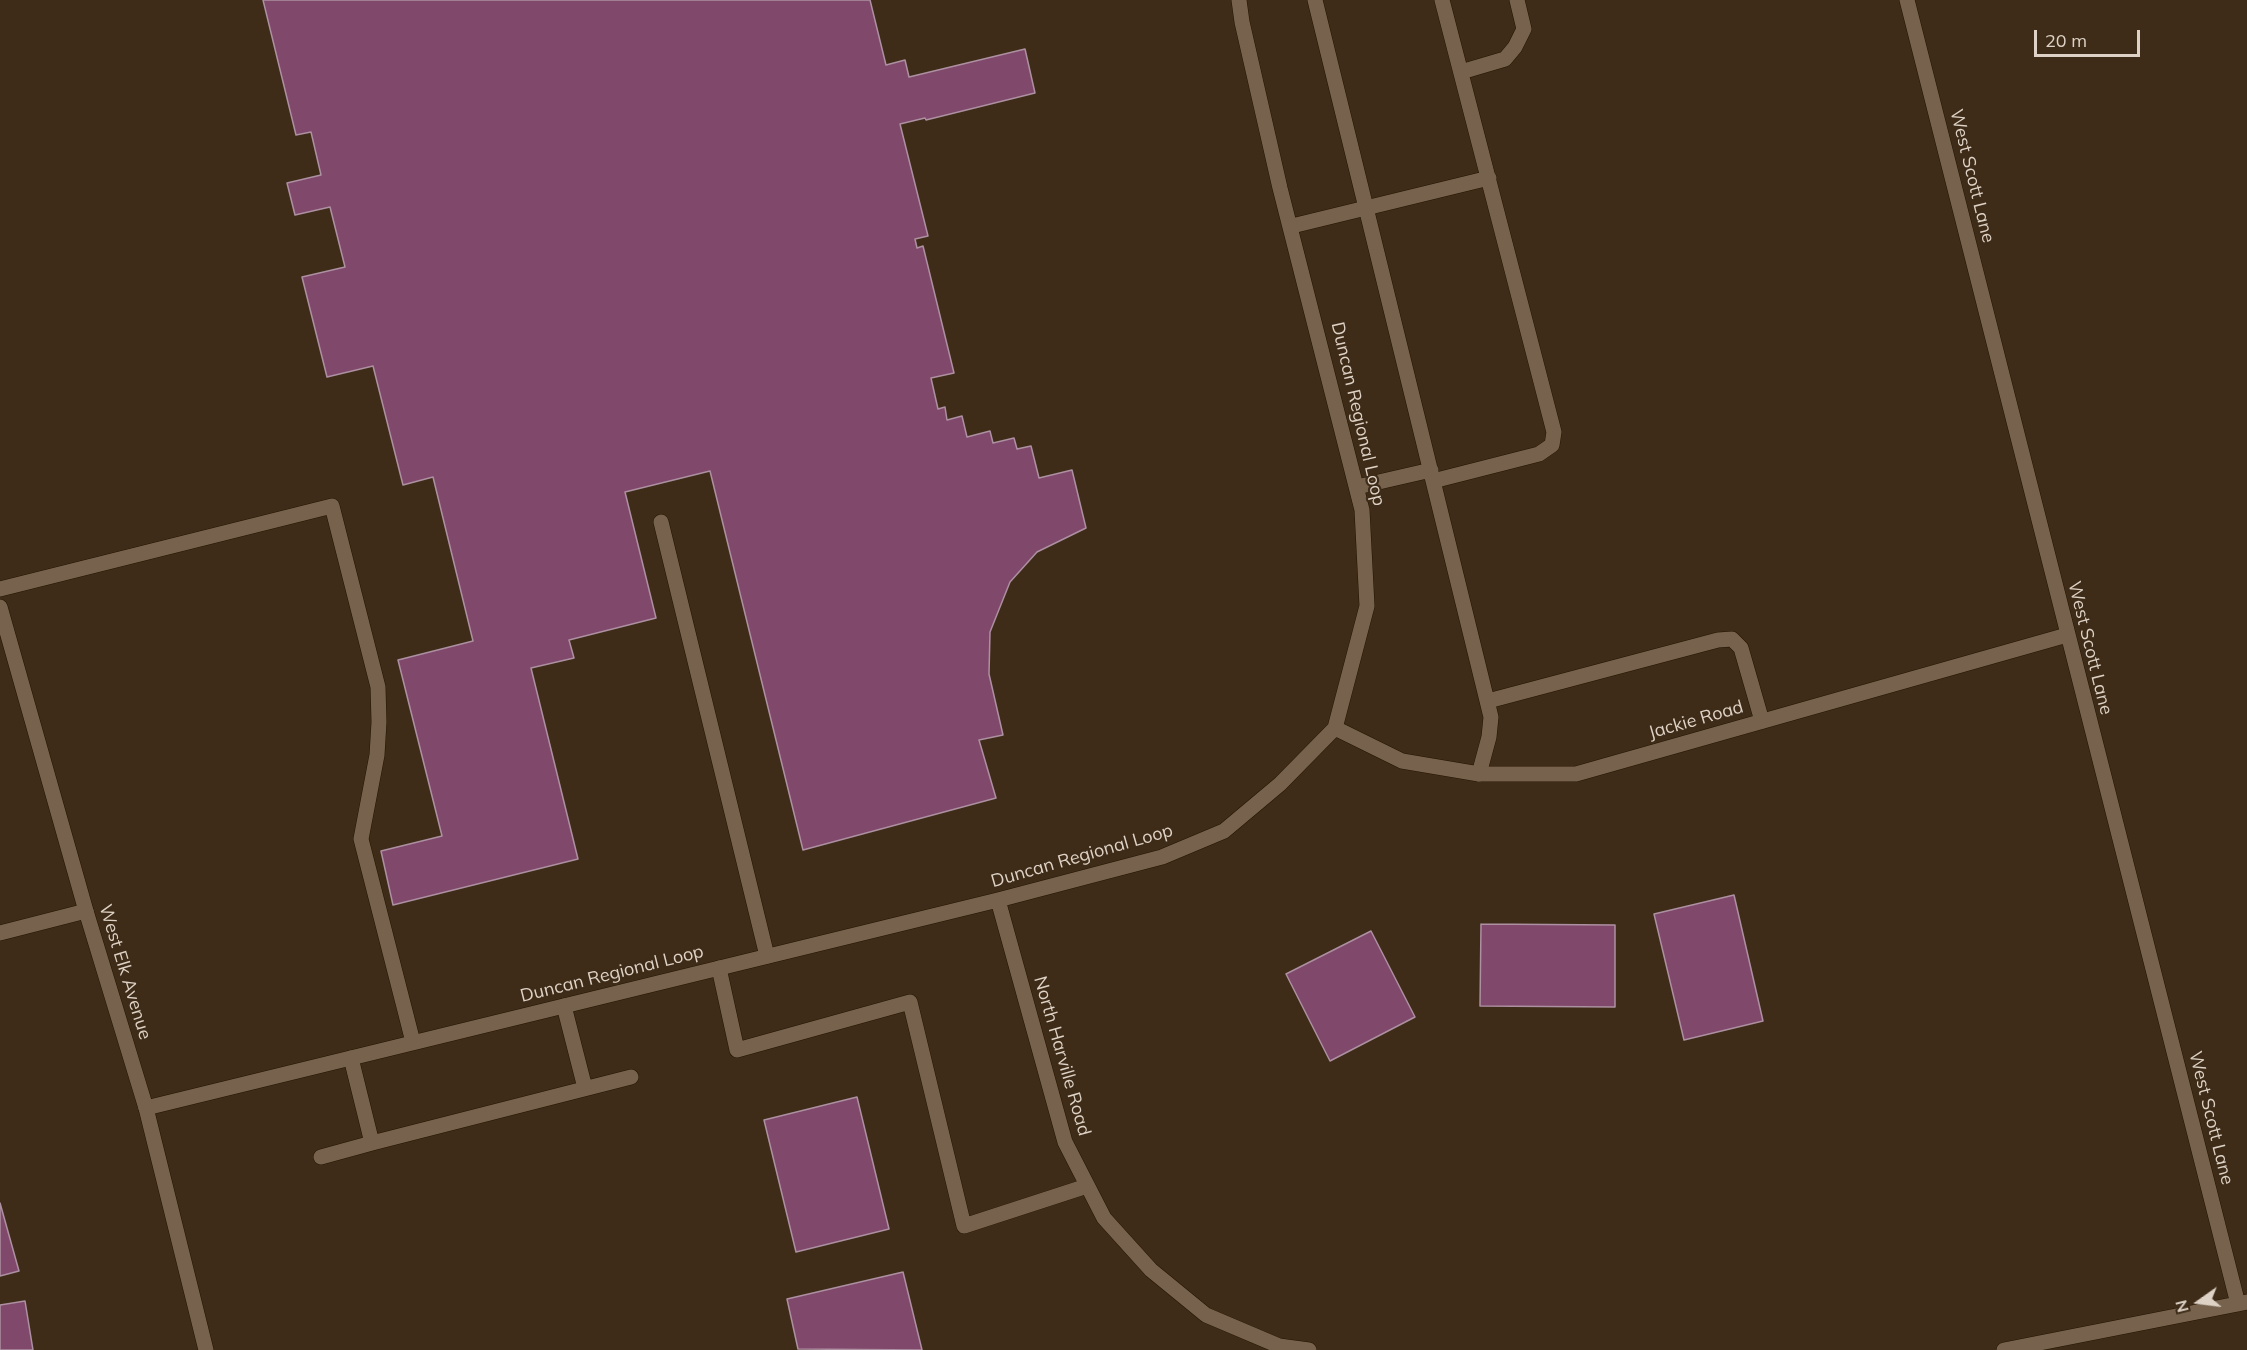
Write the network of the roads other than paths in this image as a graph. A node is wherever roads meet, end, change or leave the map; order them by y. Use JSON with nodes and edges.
{"nodes":[{"id":1,"x":1239,"y":0,"type":"edge"},
{"id":2,"x":1315,"y":0,"type":"edge"},
{"id":3,"x":1443,"y":0,"type":"edge"},
{"id":4,"x":1517,"y":0,"type":"edge"},
{"id":5,"x":1907,"y":0,"type":"edge"},
{"id":6,"x":1461,"y":72,"type":"junction"},
{"id":7,"x":1489,"y":178,"type":"junction"},
{"id":8,"x":1366,"y":208,"type":"junction"},
{"id":9,"x":1292,"y":226,"type":"junction"},
{"id":10,"x":1432,"y":475,"type":"junction"},
{"id":11,"x":1357,"y":487,"type":"junction"},
{"id":12,"x":661,"y":522,"type":"dead end"},
{"id":13,"x":0,"y":589,"type":"edge"},
{"id":14,"x":0,"y":607,"type":"edge"},
{"id":15,"x":2067,"y":635,"type":"junction"},
{"id":16,"x":1488,"y":701,"type":"junction"},
{"id":17,"x":1762,"y":721,"type":"junction"},
{"id":18,"x":1335,"y":728,"type":"junction"},
{"id":19,"x":1479,"y":774,"type":"junction"},
{"id":20,"x":998,"y":900,"type":"junction"},
{"id":21,"x":86,"y":911,"type":"junction"},
{"id":22,"x":0,"y":933,"type":"edge"},
{"id":23,"x":767,"y":956,"type":"junction"},
{"id":24,"x":719,"y":968,"type":"junction"},
{"id":25,"x":564,"y":1006,"type":"junction"},
{"id":26,"x":413,"y":1042,"type":"junction"},
{"id":27,"x":351,"y":1058,"type":"junction"},
{"id":28,"x":631,"y":1077,"type":"dead end"},
{"id":29,"x":585,"y":1088,"type":"junction"},
{"id":30,"x":146,"y":1108,"type":"junction"},
{"id":31,"x":372,"y":1143,"type":"junction"},
{"id":32,"x":321,"y":1157,"type":"dead end"},
{"id":33,"x":1087,"y":1186,"type":"junction"},
{"id":34,"x":2242,"y":1303,"type":"edge"},
{"id":35,"x":206,"y":1350,"type":"edge"},
{"id":36,"x":1309,"y":1350,"type":"edge"},
{"id":37,"x":2004,"y":1350,"type":"edge"}],
"edges":[{"from":1,"to":9,"type":"street","name":"Duncan Regional Loop"},
{"from":2,"to":8,"type":"street"},
{"from":3,"to":6,"type":"street"},
{"from":4,"to":6,"type":"street"},
{"from":5,"to":15,"type":"street","name":"West Scott Lane"},
{"from":6,"to":7,"type":"street"},
{"from":7,"to":8,"type":"street"},
{"from":7,"to":10,"type":"street"},
{"from":8,"to":9,"type":"street"},
{"from":8,"to":10,"type":"street"},
{"from":9,"to":11,"type":"street","name":"Duncan Regional Loop"},
{"from":10,"to":11,"type":"street"},
{"from":10,"to":16,"type":"street"},
{"from":11,"to":18,"type":"street","name":"Duncan Regional Loop"},
{"from":12,"to":23,"type":"street"},
{"from":13,"to":26,"type":"street"},
{"from":14,"to":21,"type":"street","name":"West Elk Avenue"},
{"from":15,"to":17,"type":"street","name":"Jackie Road"},
{"from":15,"to":34,"type":"street","name":"West Scott Lane"},
{"from":16,"to":17,"type":"street"},
{"from":16,"to":19,"type":"street"},
{"from":17,"to":19,"type":"street","name":"Jackie Road"},
{"from":18,"to":19,"type":"street","name":"Jackie Road"},
{"from":18,"to":20,"type":"street","name":"Duncan Regional Loop"},
{"from":20,"to":23,"type":"street","name":"Duncan Regional Loop"},
{"from":20,"to":33,"type":"street","name":"North Harville Road"},
{"from":21,"to":22,"type":"street"},
{"from":21,"to":30,"type":"street","name":"West Elk Avenue"},
{"from":23,"to":24,"type":"street","name":"Duncan Regional Loop"},
{"from":24,"to":25,"type":"street","name":"Duncan Regional Loop"},
{"from":24,"to":33,"type":"street"},
{"from":25,"to":26,"type":"street","name":"Duncan Regional Loop"},
{"from":25,"to":29,"type":"street"},
{"from":26,"to":27,"type":"street","name":"Duncan Regional Loop"},
{"from":27,"to":30,"type":"street","name":"Duncan Regional Loop"},
{"from":27,"to":31,"type":"street"},
{"from":28,"to":29,"type":"street"},
{"from":29,"to":31,"type":"street"},
{"from":30,"to":35,"type":"street","name":"West Elk Avenue"},
{"from":31,"to":32,"type":"street"},
{"from":33,"to":36,"type":"street","name":"North Harville Road"},
{"from":34,"to":37,"type":"street"}]}
